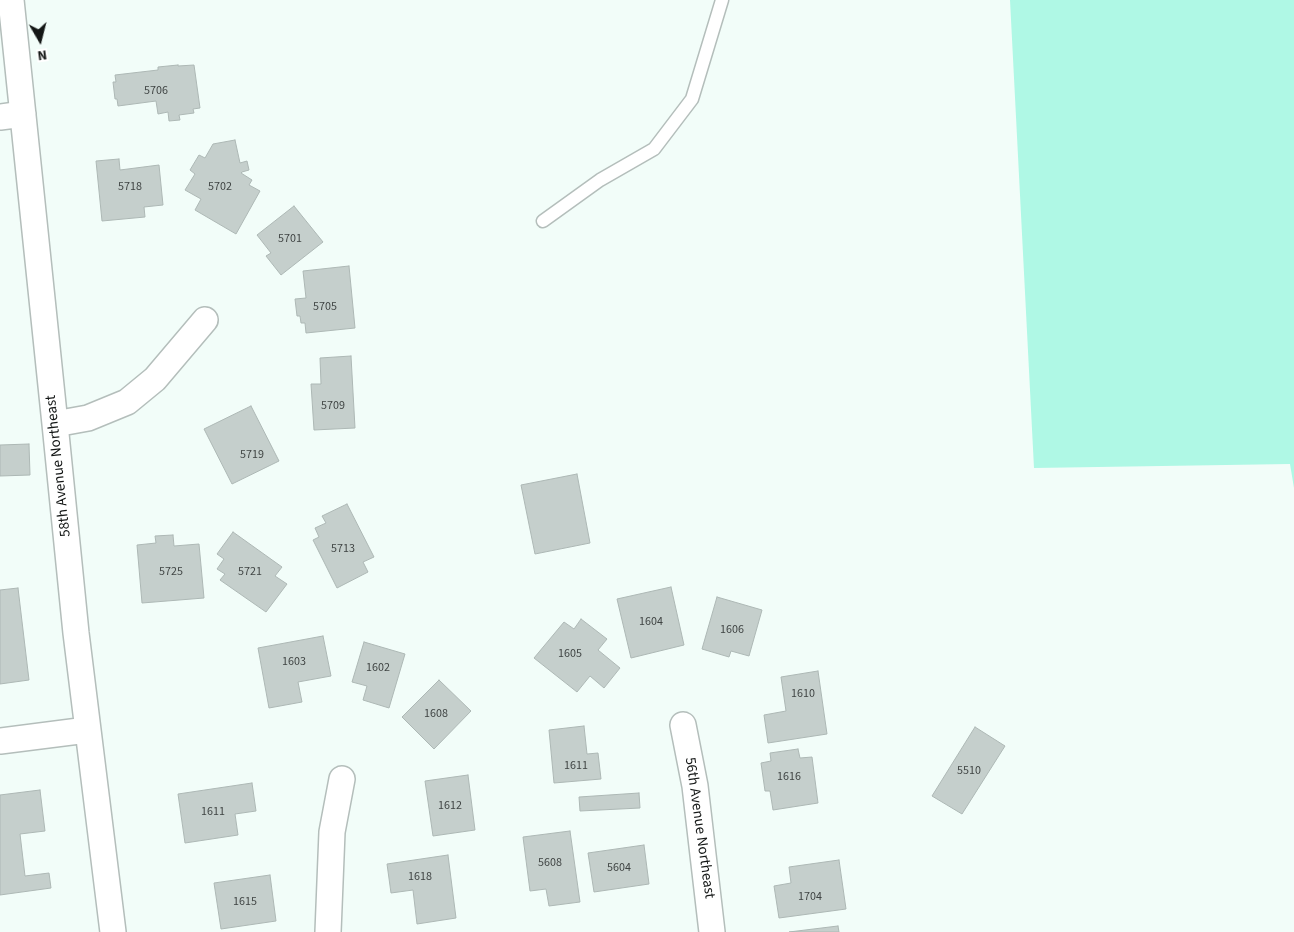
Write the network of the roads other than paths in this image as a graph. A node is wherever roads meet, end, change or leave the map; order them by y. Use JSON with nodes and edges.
{"nodes":[{"id":1,"x":11,"y":0,"type":"edge"},
{"id":2,"x":722,"y":0,"type":"edge"},
{"id":3,"x":11,"y":115,"type":"edge"},
{"id":4,"x":543,"y":221,"type":"dead end"},
{"id":5,"x":205,"y":320,"type":"dead end"},
{"id":6,"x":55,"y":424,"type":"junction"},
{"id":7,"x":683,"y":725,"type":"dead end"},
{"id":8,"x":87,"y":730,"type":"junction"},
{"id":9,"x":0,"y":742,"type":"edge"},
{"id":10,"x":342,"y":779,"type":"dead end"},
{"id":11,"x":113,"y":932,"type":"edge"},
{"id":12,"x":328,"y":932,"type":"edge"},
{"id":13,"x":712,"y":932,"type":"edge"}],
"edges":[{"from":1,"to":3,"type":"street","name":"58th Avenue Northeast"},
{"from":2,"to":4,"type":"lane"},
{"from":3,"to":6,"type":"street","name":"58th Avenue Northeast"},
{"from":5,"to":6,"type":"street"},
{"from":6,"to":8,"type":"street","name":"58th Avenue Northeast"},
{"from":7,"to":13,"type":"street","name":"56th Avenue Northeast"},
{"from":8,"to":9,"type":"street"},
{"from":8,"to":11,"type":"street","name":"58th Avenue Northeast"},
{"from":10,"to":12,"type":"street"}]}
